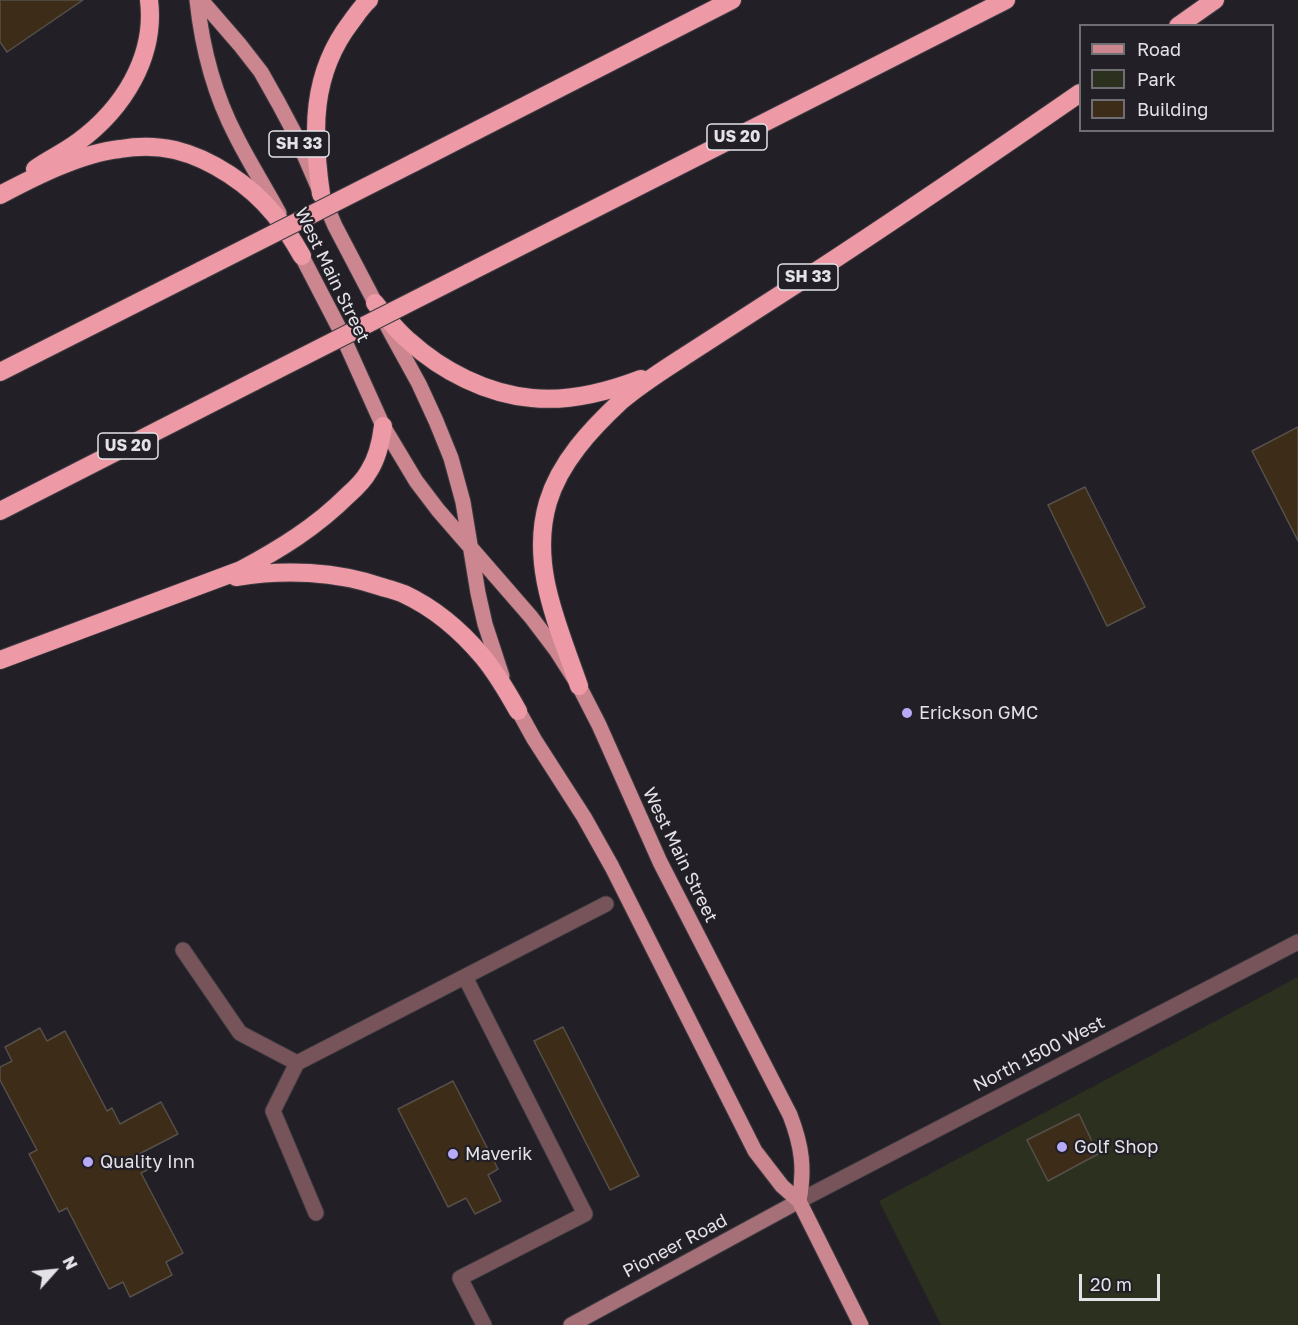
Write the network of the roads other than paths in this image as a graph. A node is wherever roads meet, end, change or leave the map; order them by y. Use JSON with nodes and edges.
{"nodes":[{"id":1,"x":149,"y":0,"type":"edge"},
{"id":2,"x":199,"y":0,"type":"edge"},
{"id":3,"x":369,"y":0,"type":"edge"},
{"id":4,"x":732,"y":0,"type":"edge"},
{"id":5,"x":1006,"y":0,"type":"edge"},
{"id":6,"x":1215,"y":0,"type":"edge"},
{"id":7,"x":1181,"y":24,"type":"edge"},
{"id":8,"x":1079,"y":94,"type":"edge"},
{"id":9,"x":0,"y":194,"type":"edge"},
{"id":10,"x":321,"y":194,"type":"junction"},
{"id":11,"x":302,"y":256,"type":"junction"},
{"id":12,"x":375,"y":303,"type":"junction"},
{"id":13,"x":677,"y":361,"type":"junction"},
{"id":14,"x":0,"y":372,"type":"edge"},
{"id":15,"x":383,"y":426,"type":"junction"},
{"id":16,"x":0,"y":511,"type":"edge"},
{"id":17,"x":471,"y":549,"type":"junction"},
{"id":18,"x":205,"y":584,"type":"junction"},
{"id":19,"x":0,"y":660,"type":"edge"},
{"id":20,"x":579,"y":686,"type":"junction"},
{"id":21,"x":518,"y":711,"type":"junction"},
{"id":22,"x":606,"y":904,"type":"dead end"},
{"id":23,"x":1298,"y":942,"type":"edge"},
{"id":24,"x":183,"y":950,"type":"dead end"},
{"id":25,"x":465,"y":977,"type":"junction"},
{"id":26,"x":297,"y":1063,"type":"junction"},
{"id":27,"x":799,"y":1201,"type":"junction"},
{"id":28,"x":316,"y":1213,"type":"dead end"},
{"id":29,"x":484,"y":1325,"type":"edge"},
{"id":30,"x":571,"y":1325,"type":"edge"},
{"id":31,"x":861,"y":1325,"type":"edge"}],
"edges":[{"from":1,"to":9,"type":"highway"},
{"from":2,"to":10,"type":"main road","name":"West Main Street","number":"SH 33"},
{"from":2,"to":11,"type":"main road","name":"West Main Street"},
{"from":3,"to":10,"type":"highway"},
{"from":4,"to":14,"type":"highway","bridge":true},
{"from":5,"to":16,"type":"highway","number":"US 20","bridge":true},
{"from":6,"to":7,"type":"highway"},
{"from":8,"to":13,"type":"highway","number":"SH 33"},
{"from":9,"to":11,"type":"highway"},
{"from":10,"to":12,"type":"main road","name":"West Main Street","number":"SH 33"},
{"from":11,"to":15,"type":"main road","name":"West Main Street"},
{"from":12,"to":13,"type":"highway","number":"SH 33"},
{"from":12,"to":17,"type":"main road","name":"West Main Street"},
{"from":13,"to":20,"type":"highway"},
{"from":15,"to":17,"type":"main road","name":"West Main Street"},
{"from":15,"to":18,"type":"highway"},
{"from":17,"to":20,"type":"main road","name":"West Main Street"},
{"from":17,"to":21,"type":"main road","name":"West Main Street"},
{"from":18,"to":19,"type":"highway"},
{"from":18,"to":21,"type":"highway"},
{"from":20,"to":27,"type":"main road","name":"West Main Street"},
{"from":21,"to":27,"type":"main road","name":"West Main Street"},
{"from":22,"to":25,"type":"street"},
{"from":23,"to":27,"type":"street","name":"North 1500 West"},
{"from":24,"to":26,"type":"street"},
{"from":25,"to":26,"type":"street"},
{"from":25,"to":29,"type":"street"},
{"from":26,"to":28,"type":"street"},
{"from":27,"to":30,"type":"street","name":"Pioneer Road"},
{"from":27,"to":31,"type":"main road","name":"West Main Street"}]}
